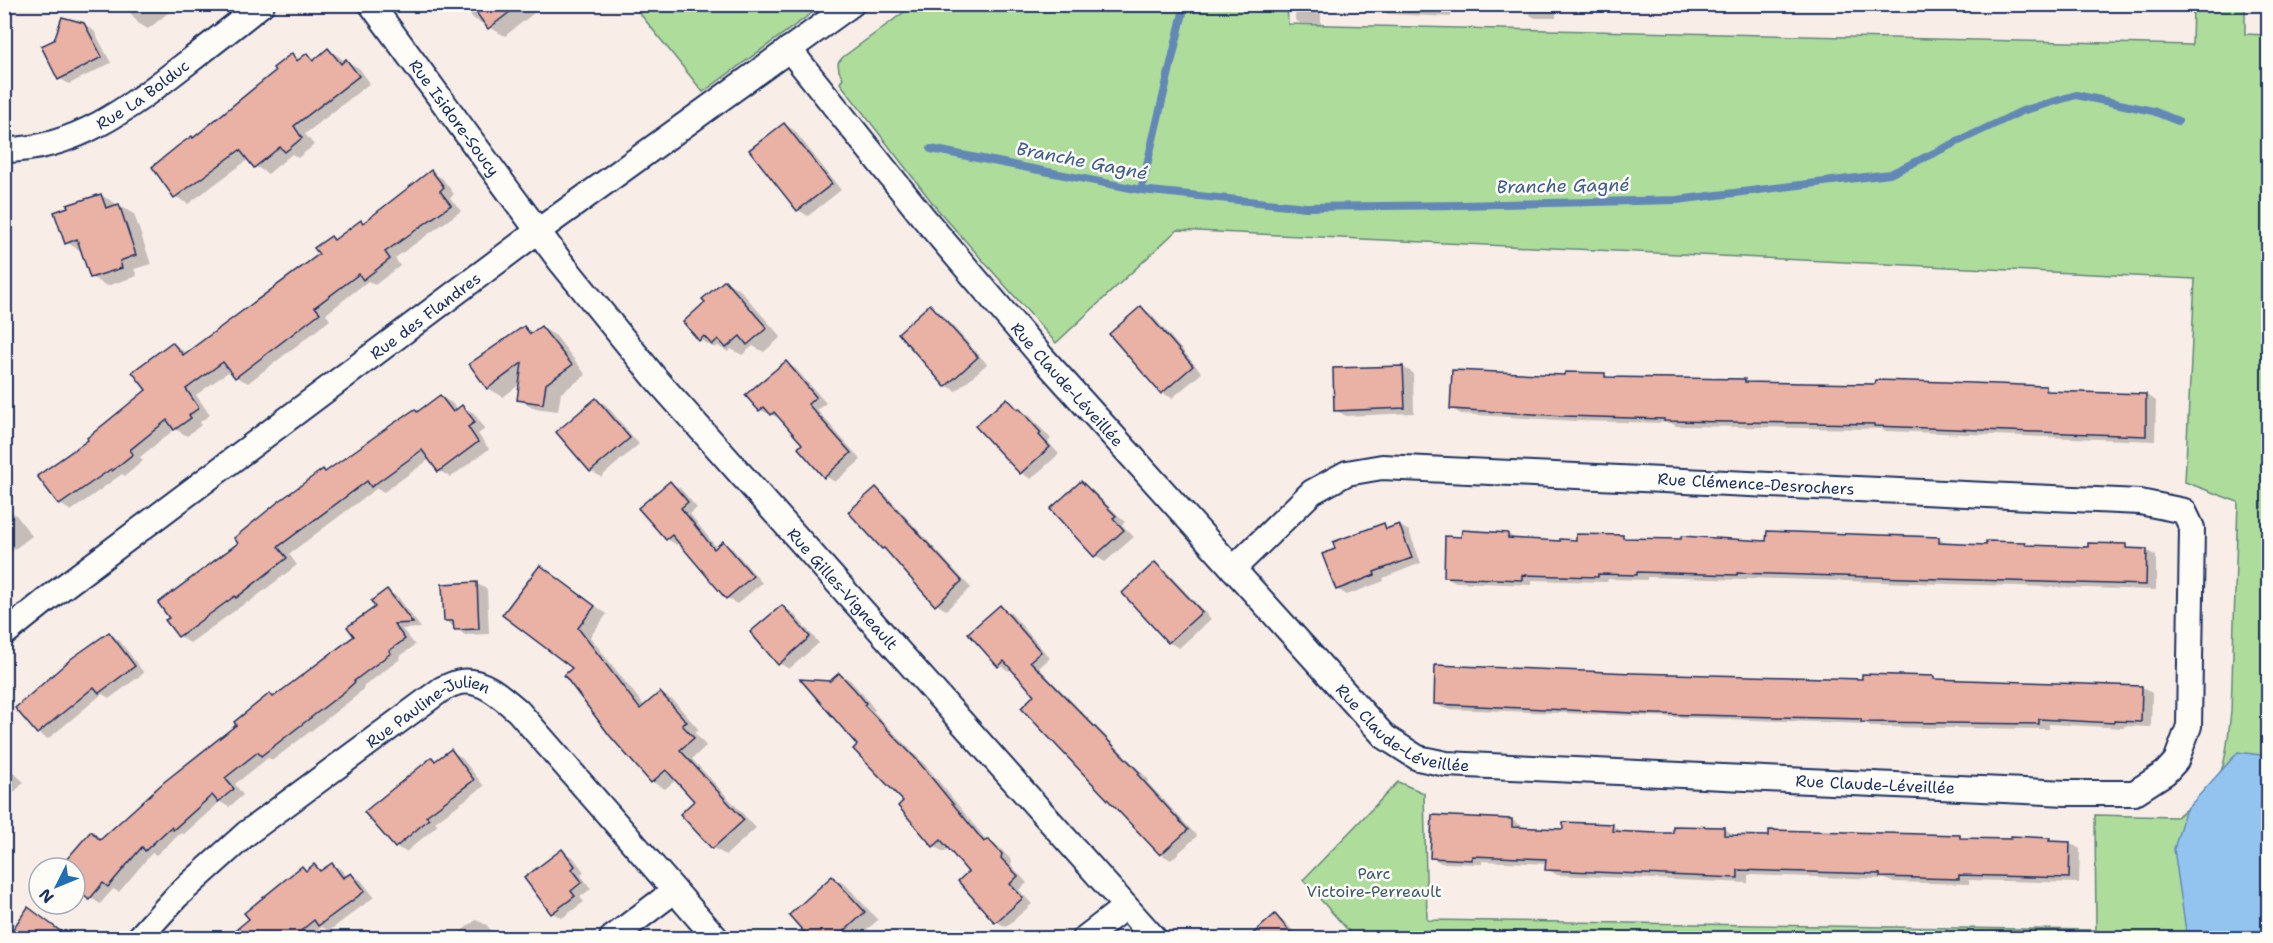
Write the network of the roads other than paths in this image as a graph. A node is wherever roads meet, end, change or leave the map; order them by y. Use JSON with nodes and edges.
{"nodes":[{"id":1,"x":262,"y":4,"type":"edge"},
{"id":2,"x":371,"y":4,"type":"edge"},
{"id":3,"x":852,"y":4,"type":"edge"},
{"id":4,"x":789,"y":49,"type":"junction"},
{"id":5,"x":4,"y":150,"type":"edge"},
{"id":6,"x":538,"y":231,"type":"junction"},
{"id":7,"x":1233,"y":569,"type":"junction"},
{"id":8,"x":4,"y":634,"type":"edge"},
{"id":9,"x":2192,"y":639,"type":"joint"},
{"id":10,"x":674,"y":891,"type":"junction"},
{"id":11,"x":1125,"y":907,"type":"junction"},
{"id":12,"x":139,"y":939,"type":"edge"},
{"id":13,"x":612,"y":939,"type":"edge"},
{"id":14,"x":716,"y":939,"type":"edge"},
{"id":15,"x":1085,"y":939,"type":"edge"},
{"id":16,"x":1154,"y":939,"type":"edge"}],
"edges":[{"from":1,"to":5,"type":"street","name":"Rue La Bolduc"},
{"from":2,"to":6,"type":"street","name":"Rue Isidore-Soucy"},
{"from":3,"to":4,"type":"street","name":"Rue des Flandres"},
{"from":4,"to":6,"type":"street","name":"Rue des Flandres"},
{"from":4,"to":7,"type":"street","name":"Rue Claude-Léveillée"},
{"from":6,"to":8,"type":"street","name":"Rue des Flandres"},
{"from":6,"to":11,"type":"street","name":"Rue Gilles-Vigneault"},
{"from":7,"to":9,"type":"street","name":"Rue Clémence-Desrochers"},
{"from":7,"to":9,"type":"street","name":"Rue Claude-Léveillée"},
{"from":10,"to":12,"type":"street","name":"Rue Pauline-Julien"},
{"from":10,"to":13,"type":"street"},
{"from":10,"to":14,"type":"street","name":"Rue Pauline-Julien"},
{"from":11,"to":15,"type":"street"},
{"from":11,"to":16,"type":"street","name":"Rue Gilles-Vigneault"}]}
